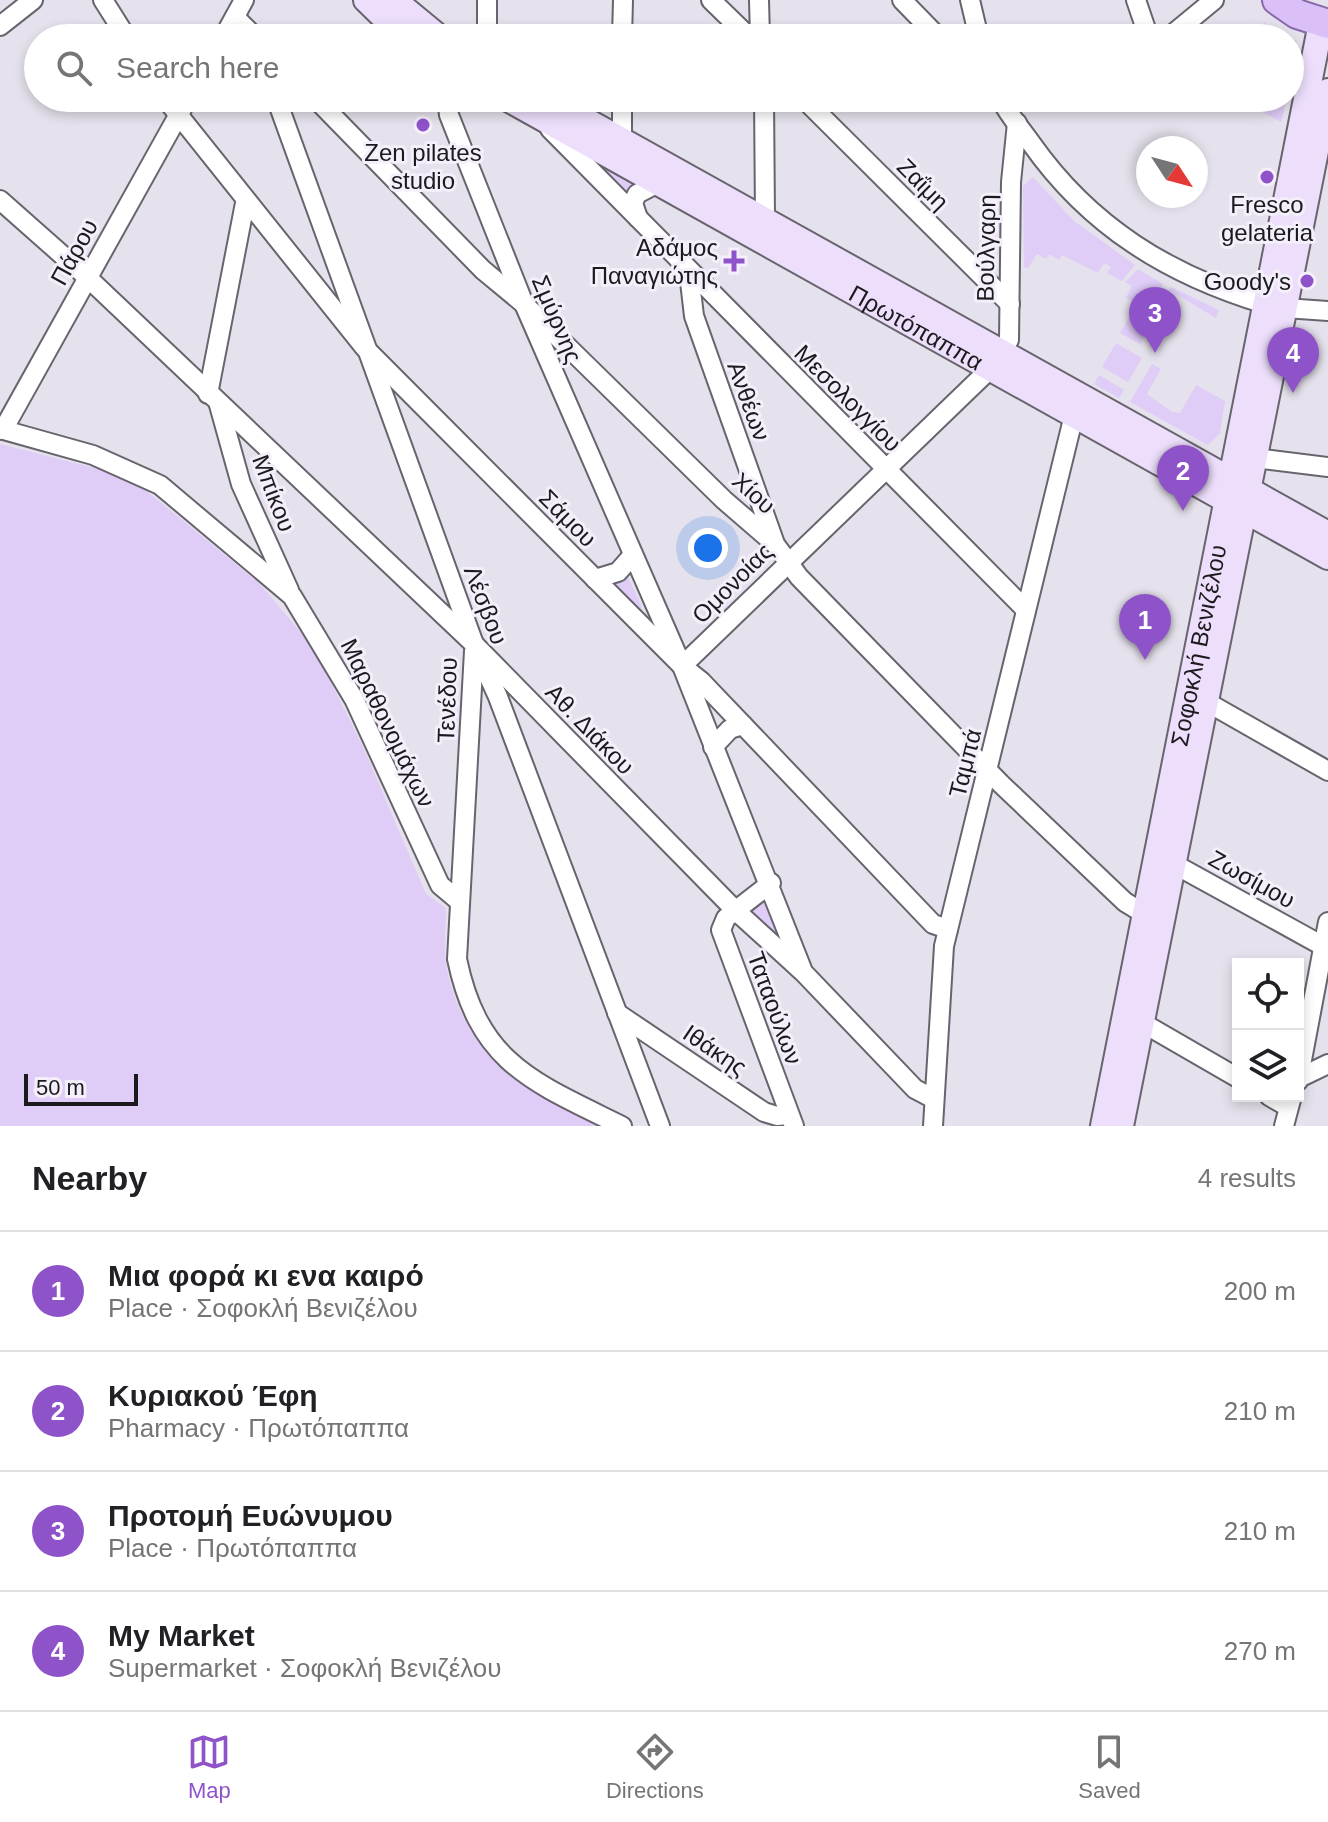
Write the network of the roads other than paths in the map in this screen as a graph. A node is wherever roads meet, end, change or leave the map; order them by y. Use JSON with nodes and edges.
{"nodes":[{"id":1,"x":33,"y":0,"type":"edge"},
{"id":2,"x":103,"y":0,"type":"edge"},
{"id":3,"x":366,"y":0,"type":"edge"},
{"id":4,"x":394,"y":0,"type":"edge"},
{"id":5,"x":487,"y":0,"type":"edge"},
{"id":6,"x":623,"y":0,"type":"edge"},
{"id":7,"x":711,"y":0,"type":"edge"},
{"id":8,"x":759,"y":0,"type":"edge"},
{"id":9,"x":902,"y":0,"type":"edge"},
{"id":10,"x":970,"y":0,"type":"edge"},
{"id":11,"x":1136,"y":0,"type":"edge"},
{"id":12,"x":1214,"y":0,"type":"edge"},
{"id":13,"x":1277,"y":0,"type":"edge"},
{"id":14,"x":118,"y":24,"type":"edge"},
{"id":15,"x":391,"y":24,"type":"edge"},
{"id":16,"x":423,"y":24,"type":"edge"},
{"id":17,"x":487,"y":24,"type":"edge"},
{"id":18,"x":622,"y":24,"type":"edge"},
{"id":19,"x":736,"y":24,"type":"edge"},
{"id":20,"x":760,"y":24,"type":"edge"},
{"id":21,"x":925,"y":24,"type":"edge"},
{"id":22,"x":972,"y":24,"type":"edge"},
{"id":23,"x":1144,"y":24,"type":"edge"},
{"id":24,"x":1185,"y":24,"type":"edge"},
{"id":25,"x":1324,"y":24,"type":"edge"},
{"id":26,"x":0,"y":26,"type":"edge"},
{"id":27,"x":1328,"y":91,"type":"edge"},
{"id":28,"x":175,"y":112,"type":"edge"},
{"id":29,"x":181,"y":112,"type":"edge"},
{"id":30,"x":281,"y":112,"type":"edge"},
{"id":31,"x":329,"y":112,"type":"edge"},
{"id":32,"x":449,"y":112,"type":"edge"},
{"id":33,"x":545,"y":112,"type":"edge"},
{"id":34,"x":549,"y":112,"type":"edge"},
{"id":35,"x":553,"y":112,"type":"edge"},
{"id":36,"x":622,"y":112,"type":"edge"},
{"id":37,"x":764,"y":112,"type":"edge"},
{"id":38,"x":817,"y":112,"type":"edge"},
{"id":39,"x":1010,"y":112,"type":"edge"},
{"id":40,"x":178,"y":117,"type":"junction"},
{"id":41,"x":1017,"y":123,"type":"junction"},
{"id":42,"x":622,"y":140,"type":"junction"},
{"id":43,"x":1322,"y":148,"type":"edge"},
{"id":44,"x":658,"y":183,"type":"junction"},
{"id":45,"x":0,"y":200,"type":"edge"},
{"id":46,"x":245,"y":203,"type":"junction"},
{"id":47,"x":638,"y":218,"type":"junction"},
{"id":48,"x":765,"y":218,"type":"junction"},
{"id":49,"x":689,"y":273,"type":"junction"},
{"id":50,"x":87,"y":277,"type":"junction"},
{"id":51,"x":524,"y":304,"type":"junction"},
{"id":52,"x":1010,"y":304,"type":"junction"},
{"id":53,"x":1275,"y":306,"type":"junction"},
{"id":54,"x":1328,"y":311,"type":"edge"},
{"id":55,"x":364,"y":347,"type":"junction"},
{"id":56,"x":996,"y":360,"type":"junction"},
{"id":57,"x":214,"y":399,"type":"junction"},
{"id":58,"x":1074,"y":415,"type":"junction"},
{"id":59,"x":1,"y":429,"type":"edge"},
{"id":60,"x":1255,"y":458,"type":"junction"},
{"id":61,"x":1328,"y":467,"type":"edge"},
{"id":62,"x":884,"y":468,"type":"junction"},
{"id":63,"x":1238,"y":494,"type":"junction"},
{"id":64,"x":1328,"y":534,"type":"edge"},
{"id":65,"x":775,"y":544,"type":"junction"},
{"id":66,"x":632,"y":556,"type":"junction"},
{"id":67,"x":1328,"y":557,"type":"edge"},
{"id":68,"x":788,"y":561,"type":"junction"},
{"id":69,"x":595,"y":579,"type":"junction"},
{"id":70,"x":292,"y":596,"type":"junction"},
{"id":71,"x":1026,"y":610,"type":"junction"},
{"id":72,"x":474,"y":644,"type":"junction"},
{"id":73,"x":682,"y":666,"type":"junction"},
{"id":74,"x":1205,"y":701,"type":"junction"},
{"id":75,"x":743,"y":725,"type":"junction"},
{"id":76,"x":713,"y":747,"type":"junction"},
{"id":77,"x":988,"y":769,"type":"junction"},
{"id":78,"x":1328,"y":771,"type":"edge"},
{"id":79,"x":1165,"y":859,"type":"junction"},
{"id":80,"x":771,"y":883,"type":"junction"},
{"id":81,"x":459,"y":901,"type":"junction"},
{"id":82,"x":735,"y":910,"type":"junction"},
{"id":83,"x":1153,"y":914,"type":"junction"},
{"id":84,"x":1328,"y":922,"type":"edge"},
{"id":85,"x":948,"y":929,"type":"junction"},
{"id":86,"x":1323,"y":946,"type":"junction"},
{"id":87,"x":803,"y":972,"type":"junction"},
{"id":88,"x":617,"y":1013,"type":"junction"},
{"id":89,"x":1141,"y":1022,"type":"junction"},
{"id":90,"x":1304,"y":1051,"type":"edge"},
{"id":91,"x":1328,"y":1064,"type":"edge"},
{"id":92,"x":1232,"y":1075,"type":"edge"},
{"id":93,"x":1304,"y":1076,"type":"edge"},
{"id":94,"x":934,"y":1099,"type":"junction"},
{"id":95,"x":1290,"y":1102,"type":"edge"},
{"id":96,"x":792,"y":1120,"type":"edge"},
{"id":97,"x":622,"y":1126,"type":"edge"},
{"id":98,"x":660,"y":1126,"type":"edge"},
{"id":99,"x":933,"y":1126,"type":"edge"},
{"id":100,"x":1103,"y":1126,"type":"edge"},
{"id":101,"x":1121,"y":1126,"type":"edge"},
{"id":102,"x":1284,"y":1126,"type":"edge"}],
"edges":[{"from":1,"to":26,"type":"street"},
{"from":2,"to":14,"type":"street"},
{"from":3,"to":15,"type":"street"},
{"from":4,"to":16,"type":"street"},
{"from":5,"to":17,"type":"street"},
{"from":6,"to":18,"type":"street"},
{"from":7,"to":19,"type":"street"},
{"from":8,"to":20,"type":"street"},
{"from":9,"to":21,"type":"street"},
{"from":10,"to":22,"type":"street"},
{"from":11,"to":23,"type":"street"},
{"from":12,"to":24,"type":"street"},
{"from":13,"to":25,"type":"main road"},
{"from":25,"to":53,"type":"street","name":"Σοφοκλή Βενιζέλου"},
{"from":27,"to":43,"type":"street","name":"Σοφοκλή Βενιζέλου"},
{"from":28,"to":40,"type":"street","name":"Σάμου"},
{"from":29,"to":40,"type":"street","name":"Πάρου"},
{"from":30,"to":55,"type":"street","name":"Λέσβου"},
{"from":31,"to":51,"type":"street","name":"Χίου"},
{"from":32,"to":51,"type":"street","name":"Σμύρνης"},
{"from":33,"to":47,"type":"street","name":"Μεσολογγίου"},
{"from":34,"to":44,"type":"street","name":"Πρωτόπαππα"},
{"from":35,"to":42,"type":"street","name":"Πρωτόπαππα"},
{"from":36,"to":42,"type":"street"},
{"from":37,"to":48,"type":"street"},
{"from":38,"to":52,"type":"street","name":"Ζαΐμη"},
{"from":39,"to":41,"type":"street"},
{"from":40,"to":46,"type":"street","name":"Σάμου"},
{"from":40,"to":50,"type":"street","name":"Πάρου"},
{"from":41,"to":52,"type":"street","name":"Βούλγαρη"},
{"from":41,"to":53,"type":"street"},
{"from":42,"to":48,"type":"street","name":"Πρωτόπαππα"},
{"from":43,"to":53,"type":"street","name":"Σοφοκλή Βενιζέλου"},
{"from":44,"to":47,"type":"street"},
{"from":44,"to":56,"type":"street","name":"Πρωτόπαππα"},
{"from":45,"to":50,"type":"street","name":"Αθ. Διάκου"},
{"from":46,"to":55,"type":"street","name":"Σάμου"},
{"from":46,"to":57,"type":"street","name":"Μπίκου"},
{"from":47,"to":49,"type":"street","name":"Μεσολογγίου"},
{"from":48,"to":56,"type":"street","name":"Πρωτόπαππα"},
{"from":49,"to":62,"type":"street","name":"Μεσολογγίου"},
{"from":49,"to":65,"type":"street","name":"Ανθέων"},
{"from":50,"to":57,"type":"street","name":"Αθ. Διάκου"},
{"from":50,"to":59,"type":"street","name":"Πάρου"},
{"from":51,"to":65,"type":"street","name":"Χίου"},
{"from":51,"to":66,"type":"street","name":"Σμύρνης"},
{"from":52,"to":56,"type":"street","name":"Βούλγαρη"},
{"from":53,"to":54,"type":"street"},
{"from":53,"to":60,"type":"street","name":"Σοφοκλή Βενιζέλου"},
{"from":53,"to":63,"type":"street","name":"Σοφοκλή Βενιζέλου"},
{"from":55,"to":69,"type":"street","name":"Σάμου"},
{"from":55,"to":72,"type":"street","name":"Λέσβου"},
{"from":56,"to":58,"type":"street","name":"Πρωτόπαππα"},
{"from":56,"to":62,"type":"street","name":"Ομονοίας"},
{"from":56,"to":63,"type":"street","name":"Πρωτόπαππα"},
{"from":57,"to":70,"type":"street","name":"Μπίκου"},
{"from":57,"to":72,"type":"street","name":"Αθ. Διάκου"},
{"from":58,"to":63,"type":"street","name":"Πρωτόπαππα"},
{"from":58,"to":71,"type":"street","name":"Ταμπά"},
{"from":59,"to":70,"type":"street","name":"Μαραθονομάχων"},
{"from":60,"to":61,"type":"street"},
{"from":60,"to":63,"type":"street","name":"Σοφοκλή Βενιζέλου"},
{"from":62,"to":68,"type":"street","name":"Ομονοίας"},
{"from":62,"to":71,"type":"street","name":"Μεσολογγίου"},
{"from":63,"to":64,"type":"street","name":"Πρωτόπαππα"},
{"from":63,"to":67,"type":"street","name":"Πρωτόπαππα"},
{"from":63,"to":74,"type":"street","name":"Σοφοκλή Βενιζέλου"},
{"from":63,"to":79,"type":"street","name":"Σοφοκλή Βενιζέλου"},
{"from":65,"to":68,"type":"street","name":"Χίου"},
{"from":66,"to":69,"type":"street"},
{"from":66,"to":73,"type":"street","name":"Σμύρνης"},
{"from":68,"to":73,"type":"street","name":"Ομονοίας"},
{"from":68,"to":77,"type":"street","name":"Χίου"},
{"from":69,"to":73,"type":"street","name":"Σάμου"},
{"from":70,"to":81,"type":"street","name":"Μαραθονομάχων"},
{"from":71,"to":77,"type":"street","name":"Ταμπά"},
{"from":72,"to":81,"type":"street","name":"Τενέδου"},
{"from":72,"to":82,"type":"street","name":"Αθ. Διάκου"},
{"from":72,"to":88,"type":"street","name":"Λέσβου"},
{"from":73,"to":75,"type":"street","name":"Σάμου"},
{"from":73,"to":76,"type":"street","name":"Σμύρνης"},
{"from":74,"to":78,"type":"street"},
{"from":74,"to":79,"type":"street","name":"Σοφοκλή Βενιζέλου"},
{"from":75,"to":76,"type":"street"},
{"from":75,"to":85,"type":"street","name":"Σάμου"},
{"from":76,"to":80,"type":"street","name":"Σμύρνης"},
{"from":77,"to":83,"type":"street","name":"Χίου"},
{"from":77,"to":85,"type":"street","name":"Ταμπά"},
{"from":79,"to":83,"type":"street","name":"Σοφοκλή Βενιζέλου"},
{"from":79,"to":86,"type":"street","name":"Ζωσίμου"},
{"from":80,"to":82,"type":"street"},
{"from":80,"to":87,"type":"street","name":"Σμύρνης"},
{"from":81,"to":97,"type":"street"},
{"from":82,"to":87,"type":"street","name":"Αθ. Διάκου"},
{"from":82,"to":96,"type":"street","name":"Ταταούλων"},
{"from":83,"to":89,"type":"street","name":"Σοφοκλή Βενιζέλου"},
{"from":83,"to":100,"type":"street","name":"Σοφοκλή Βενιζέλου"},
{"from":84,"to":86,"type":"street"},
{"from":85,"to":94,"type":"street","name":"Ταμπά"},
{"from":86,"to":90,"type":"street"},
{"from":87,"to":94,"type":"street","name":"Αθ. Διάκου"},
{"from":88,"to":96,"type":"street","name":"Ιθάκης"},
{"from":88,"to":98,"type":"street","name":"Λέσβου"},
{"from":89,"to":92,"type":"street"},
{"from":89,"to":101,"type":"street","name":"Σοφοκλή Βενιζέλου"},
{"from":91,"to":93,"type":"street"},
{"from":94,"to":99,"type":"street","name":"Ταμπά"},
{"from":95,"to":102,"type":"street"}]}
